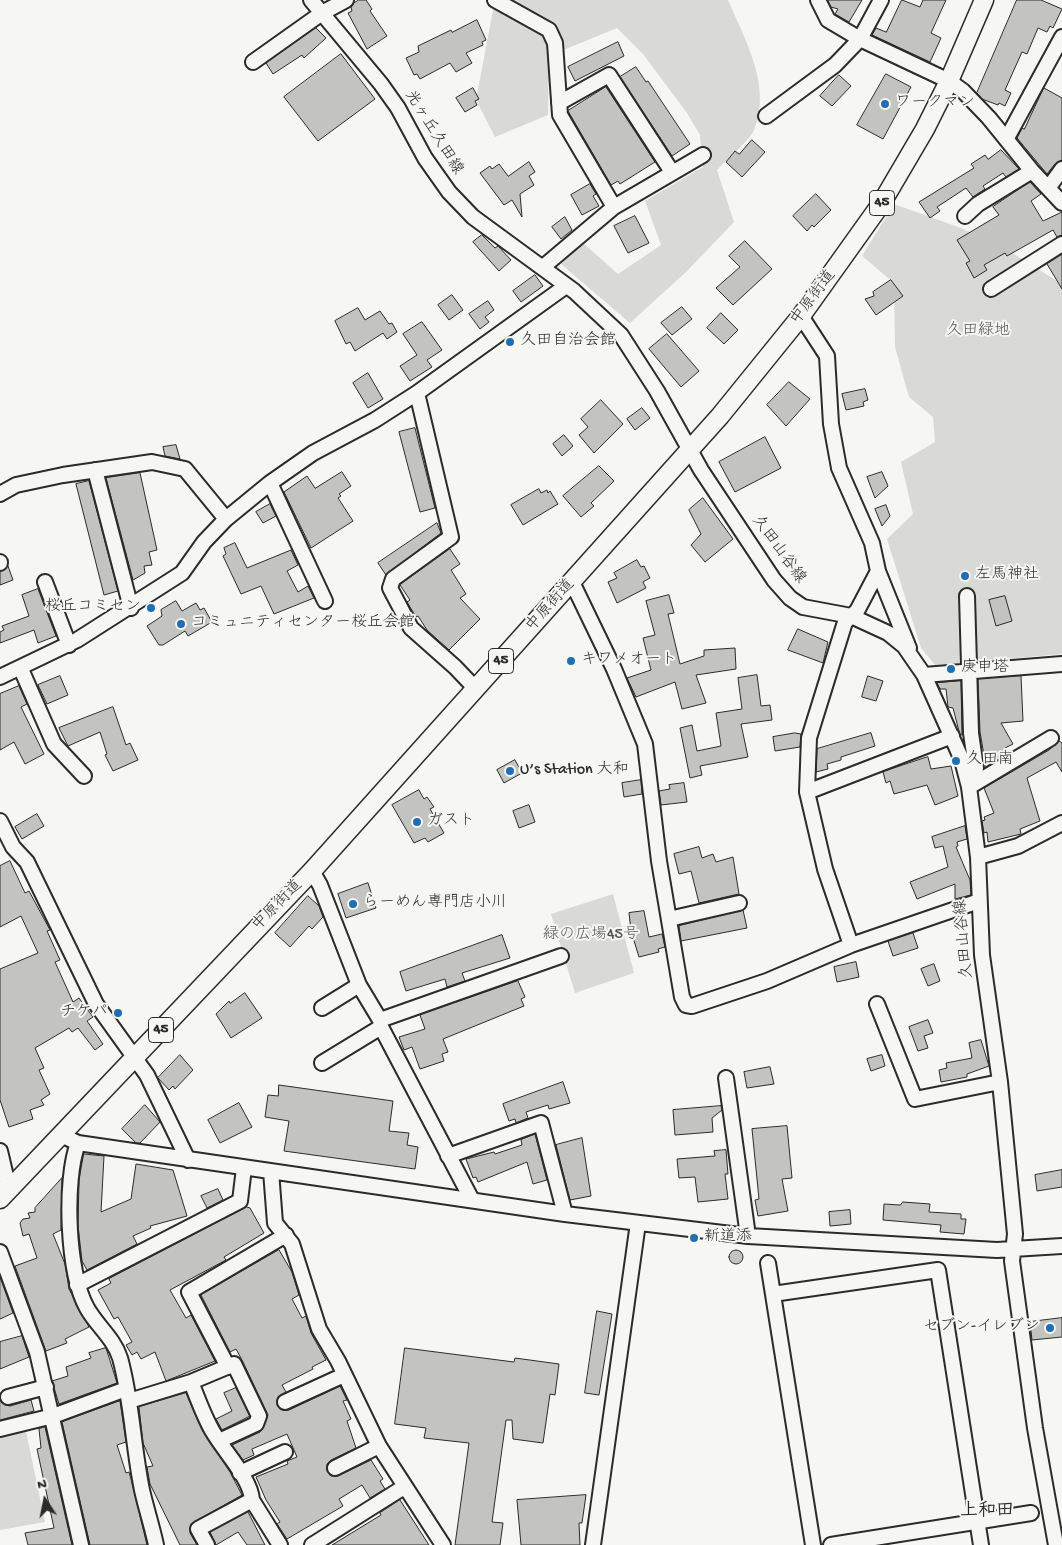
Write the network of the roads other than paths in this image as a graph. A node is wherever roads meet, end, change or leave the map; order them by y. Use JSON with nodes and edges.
{"nodes":[{"id":1,"x":311,"y":0,"type":"edge"},
{"id":2,"x":346,"y":0,"type":"edge"},
{"id":3,"x":496,"y":0,"type":"edge"},
{"id":4,"x":818,"y":0,"type":"edge"},
{"id":5,"x":881,"y":0,"type":"edge"},
{"id":6,"x":984,"y":0,"type":"edge"},
{"id":7,"x":322,"y":13,"type":"junction"},
{"id":8,"x":1062,"y":37,"type":"edge"},
{"id":9,"x":860,"y":39,"type":"junction"},
{"id":10,"x":253,"y":62,"type":"dead end"},
{"id":11,"x":949,"y":81,"type":"junction"},
{"id":12,"x":559,"y":103,"type":"junction"},
{"id":13,"x":766,"y":116,"type":"dead end"},
{"id":14,"x":1007,"y":138,"type":"junction"},
{"id":15,"x":703,"y":155,"type":"dead end"},
{"id":16,"x":1062,"y":169,"type":"edge"},
{"id":17,"x":1032,"y":171,"type":"junction"},
{"id":18,"x":672,"y":172,"type":"junction"},
{"id":19,"x":1049,"y":187,"type":"junction"},
{"id":20,"x":1062,"y":203,"type":"edge"},
{"id":21,"x":614,"y":207,"type":"junction"},
{"id":22,"x":964,"y":216,"type":"dead end"},
{"id":23,"x":1062,"y":244,"type":"edge"},
{"id":24,"x":543,"y":267,"type":"junction"},
{"id":25,"x":566,"y":286,"type":"junction"},
{"id":26,"x":991,"y":289,"type":"dead end"},
{"id":27,"x":801,"y":316,"type":"junction"},
{"id":28,"x":417,"y":393,"type":"junction"},
{"id":29,"x":691,"y":450,"type":"junction"},
{"id":30,"x":95,"y":470,"type":"junction"},
{"id":31,"x":270,"y":483,"type":"junction"},
{"id":32,"x":0,"y":494,"type":"edge"},
{"id":33,"x":226,"y":519,"type":"junction"},
{"id":34,"x":878,"y":571,"type":"junction"},
{"id":35,"x":45,"y":582,"type":"dead end"},
{"id":36,"x":572,"y":582,"type":"junction"},
{"id":37,"x":967,"y":596,"type":"dead end"},
{"id":38,"x":325,"y":601,"type":"dead end"},
{"id":39,"x":131,"y":608,"type":"junction"},
{"id":40,"x":851,"y":616,"type":"junction"},
{"id":41,"x":69,"y":645,"type":"junction"},
{"id":42,"x":913,"y":658,"type":"junction"},
{"id":43,"x":1062,"y":664,"type":"edge"},
{"id":44,"x":21,"y":669,"type":"junction"},
{"id":45,"x":970,"y":671,"type":"junction"},
{"id":46,"x":924,"y":675,"type":"junction"},
{"id":47,"x":0,"y":677,"type":"edge"},
{"id":48,"x":476,"y":689,"type":"junction"},
{"id":49,"x":952,"y":736,"type":"junction"},
{"id":50,"x":1051,"y":738,"type":"dead end"},
{"id":51,"x":84,"y":776,"type":"dead end"},
{"id":52,"x":969,"y":787,"type":"junction"},
{"id":53,"x":807,"y":792,"type":"junction"},
{"id":54,"x":0,"y":821,"type":"edge"},
{"id":55,"x":1062,"y":823,"type":"edge"},
{"id":56,"x":978,"y":857,"type":"junction"},
{"id":57,"x":312,"y":871,"type":"junction"},
{"id":58,"x":979,"y":901,"type":"junction"},
{"id":59,"x":739,"y":903,"type":"dead end"},
{"id":60,"x":669,"y":919,"type":"junction"},
{"id":61,"x":851,"y":945,"type":"junction"},
{"id":62,"x":561,"y":956,"type":"dead end"},
{"id":63,"x":359,"y":985,"type":"junction"},
{"id":64,"x":877,"y":1004,"type":"dead end"},
{"id":65,"x":322,"y":1008,"type":"dead end"},
{"id":66,"x":380,"y":1023,"type":"junction"},
{"id":67,"x":136,"y":1057,"type":"junction"},
{"id":68,"x":322,"y":1063,"type":"dead end"},
{"id":69,"x":726,"y":1078,"type":"dead end"},
{"id":70,"x":1000,"y":1082,"type":"junction"},
{"id":71,"x":61,"y":1135,"type":"junction"},
{"id":72,"x":78,"y":1143,"type":"junction"},
{"id":73,"x":0,"y":1151,"type":"edge"},
{"id":74,"x":448,"y":1156,"type":"junction"},
{"id":75,"x":188,"y":1160,"type":"junction"},
{"id":76,"x":244,"y":1168,"type":"junction"},
{"id":77,"x":271,"y":1172,"type":"junction"},
{"id":78,"x":3,"y":1192,"type":"edge"},
{"id":79,"x":472,"y":1200,"type":"junction"},
{"id":80,"x":565,"y":1214,"type":"junction"},
{"id":81,"x":638,"y":1223,"type":"junction"},
{"id":82,"x":286,"y":1235,"type":"junction"},
{"id":83,"x":748,"y":1236,"type":"junction"},
{"id":84,"x":1062,"y":1246,"type":"edge"},
{"id":85,"x":1012,"y":1249,"type":"junction"},
{"id":86,"x":0,"y":1252,"type":"edge"},
{"id":87,"x":768,"y":1263,"type":"dead end"},
{"id":88,"x":77,"y":1285,"type":"junction"},
{"id":89,"x":773,"y":1294,"type":"junction"},
{"id":90,"x":228,"y":1367,"type":"junction"},
{"id":91,"x":344,"y":1375,"type":"junction"},
{"id":92,"x":191,"y":1382,"type":"junction"},
{"id":93,"x":46,"y":1387,"type":"junction"},
{"id":94,"x":128,"y":1395,"type":"junction"},
{"id":95,"x":8,"y":1397,"type":"dead end"},
{"id":96,"x":285,"y":1402,"type":"dead end"},
{"id":97,"x":53,"y":1416,"type":"junction"},
{"id":98,"x":0,"y":1429,"type":"edge"},
{"id":99,"x":219,"y":1441,"type":"junction"},
{"id":100,"x":379,"y":1446,"type":"junction"},
{"id":101,"x":285,"y":1452,"type":"dead end"},
{"id":102,"x":335,"y":1468,"type":"dead end"},
{"id":103,"x":240,"y":1473,"type":"junction"},
{"id":104,"x":404,"y":1487,"type":"junction"},
{"id":105,"x":252,"y":1500,"type":"junction"},
{"id":106,"x":1031,"y":1513,"type":"dead end"},
{"id":107,"x":978,"y":1522,"type":"junction"},
{"id":108,"x":81,"y":1545,"type":"edge"},
{"id":109,"x":156,"y":1545,"type":"edge"},
{"id":110,"x":207,"y":1545,"type":"edge"},
{"id":111,"x":280,"y":1545,"type":"edge"},
{"id":112,"x":312,"y":1545,"type":"edge"},
{"id":113,"x":442,"y":1545,"type":"edge"},
{"id":114,"x":593,"y":1545,"type":"edge"},
{"id":115,"x":814,"y":1545,"type":"edge"},
{"id":116,"x":831,"y":1545,"type":"edge"},
{"id":117,"x":981,"y":1545,"type":"edge"},
{"id":118,"x":1056,"y":1545,"type":"edge"}],
"edges":[{"from":1,"to":7,"type":"street","name":"光ヶ丘久田線"},
{"from":2,"to":7,"type":"street"},
{"from":3,"to":12,"type":"street"},
{"from":4,"to":9,"type":"street"},
{"from":5,"to":9,"type":"street"},
{"from":6,"to":11,"type":"main road","name":"中原街道","number":"45"},
{"from":7,"to":10,"type":"street"},
{"from":7,"to":24,"type":"street","name":"光ヶ丘久田線"},
{"from":8,"to":14,"type":"street"},
{"from":9,"to":11,"type":"street"},
{"from":9,"to":13,"type":"street"},
{"from":11,"to":14,"type":"street"},
{"from":11,"to":27,"type":"main road","name":"中原街道","number":"45"},
{"from":12,"to":18,"type":"street"},
{"from":12,"to":21,"type":"street"},
{"from":14,"to":17,"type":"street"},
{"from":15,"to":18,"type":"street"},
{"from":16,"to":19,"type":"street"},
{"from":17,"to":19,"type":"street"},
{"from":17,"to":22,"type":"street"},
{"from":18,"to":21,"type":"street"},
{"from":19,"to":20,"type":"street"},
{"from":21,"to":24,"type":"street"},
{"from":23,"to":26,"type":"street"},
{"from":24,"to":25,"type":"street","name":"光ヶ丘久田線"},
{"from":25,"to":28,"type":"street"},
{"from":25,"to":29,"type":"street","name":"久田山谷線"},
{"from":27,"to":29,"type":"main road","name":"中原街道","number":"45"},
{"from":27,"to":34,"type":"street"},
{"from":28,"to":31,"type":"street"},
{"from":28,"to":48,"type":"street"},
{"from":29,"to":36,"type":"main road","name":"中原街道","number":"45"},
{"from":29,"to":40,"type":"street","name":"久田山谷線"},
{"from":30,"to":32,"type":"street"},
{"from":30,"to":33,"type":"street"},
{"from":30,"to":39,"type":"street"},
{"from":31,"to":33,"type":"street"},
{"from":31,"to":38,"type":"street"},
{"from":33,"to":39,"type":"street"},
{"from":34,"to":40,"type":"street"},
{"from":34,"to":42,"type":"street"},
{"from":35,"to":41,"type":"street"},
{"from":36,"to":48,"type":"main road","name":"中原街道","number":"45"},
{"from":36,"to":60,"type":"street"},
{"from":37,"to":45,"type":"street"},
{"from":39,"to":41,"type":"street"},
{"from":40,"to":42,"type":"street","name":"久田山谷線"},
{"from":40,"to":53,"type":"street"},
{"from":41,"to":44,"type":"street"},
{"from":42,"to":46,"type":"street","name":"久田山谷線"},
{"from":43,"to":45,"type":"street"},
{"from":44,"to":47,"type":"street"},
{"from":44,"to":51,"type":"street"},
{"from":45,"to":46,"type":"street"},
{"from":45,"to":52,"type":"street"},
{"from":46,"to":49,"type":"street","name":"久田山谷線"},
{"from":48,"to":57,"type":"main road","name":"中原街道","number":"45"},
{"from":49,"to":52,"type":"street","name":"久田山谷線"},
{"from":49,"to":53,"type":"street"},
{"from":50,"to":52,"type":"street"},
{"from":52,"to":56,"type":"street","name":"久田山谷線"},
{"from":53,"to":61,"type":"street"},
{"from":54,"to":67,"type":"street"},
{"from":55,"to":56,"type":"street"},
{"from":56,"to":58,"type":"street","name":"久田山谷線"},
{"from":57,"to":63,"type":"street"},
{"from":57,"to":67,"type":"main road","name":"中原街道","number":"45"},
{"from":58,"to":61,"type":"street"},
{"from":58,"to":70,"type":"street","name":"久田山谷線"},
{"from":59,"to":60,"type":"street"},
{"from":60,"to":61,"type":"street"},
{"from":62,"to":66,"type":"street"},
{"from":63,"to":65,"type":"street"},
{"from":63,"to":66,"type":"street"},
{"from":64,"to":70,"type":"street"},
{"from":66,"to":68,"type":"street"},
{"from":66,"to":74,"type":"street"},
{"from":67,"to":71,"type":"main road","name":"中原街道","number":"45"},
{"from":67,"to":75,"type":"street"},
{"from":69,"to":83,"type":"street"},
{"from":70,"to":85,"type":"street","name":"久田山谷線"},
{"from":71,"to":72,"type":"street"},
{"from":71,"to":78,"type":"main road","name":"中原街道","number":"45"},
{"from":72,"to":75,"type":"street"},
{"from":72,"to":88,"type":"street"},
{"from":73,"to":78,"type":"street"},
{"from":74,"to":79,"type":"street"},
{"from":74,"to":80,"type":"street"},
{"from":75,"to":76,"type":"street"},
{"from":76,"to":77,"type":"street"},
{"from":76,"to":88,"type":"street"},
{"from":77,"to":79,"type":"street"},
{"from":77,"to":82,"type":"street"},
{"from":79,"to":80,"type":"street"},
{"from":80,"to":81,"type":"street"},
{"from":81,"to":83,"type":"street"},
{"from":81,"to":114,"type":"street"},
{"from":82,"to":90,"type":"street"},
{"from":82,"to":91,"type":"street"},
{"from":83,"to":85,"type":"street"},
{"from":84,"to":85,"type":"street"},
{"from":85,"to":118,"type":"street","name":"久田山谷線"},
{"from":86,"to":93,"type":"street"},
{"from":87,"to":89,"type":"street"},
{"from":88,"to":94,"type":"street"},
{"from":89,"to":107,"type":"street"},
{"from":89,"to":115,"type":"street"},
{"from":90,"to":92,"type":"street"},
{"from":90,"to":99,"type":"street"},
{"from":91,"to":96,"type":"street"},
{"from":91,"to":100,"type":"street"},
{"from":92,"to":94,"type":"street"},
{"from":92,"to":99,"type":"street"},
{"from":93,"to":95,"type":"street"},
{"from":93,"to":97,"type":"street"},
{"from":94,"to":97,"type":"street"},
{"from":94,"to":109,"type":"street"},
{"from":97,"to":98,"type":"street"},
{"from":97,"to":108,"type":"street"},
{"from":99,"to":103,"type":"street"},
{"from":100,"to":102,"type":"street"},
{"from":100,"to":104,"type":"street"},
{"from":101,"to":103,"type":"street"},
{"from":103,"to":105,"type":"street"},
{"from":104,"to":112,"type":"street"},
{"from":104,"to":113,"type":"street"},
{"from":105,"to":110,"type":"street"},
{"from":105,"to":111,"type":"street"},
{"from":106,"to":107,"type":"street"},
{"from":107,"to":116,"type":"street"},
{"from":107,"to":117,"type":"street"}]}
